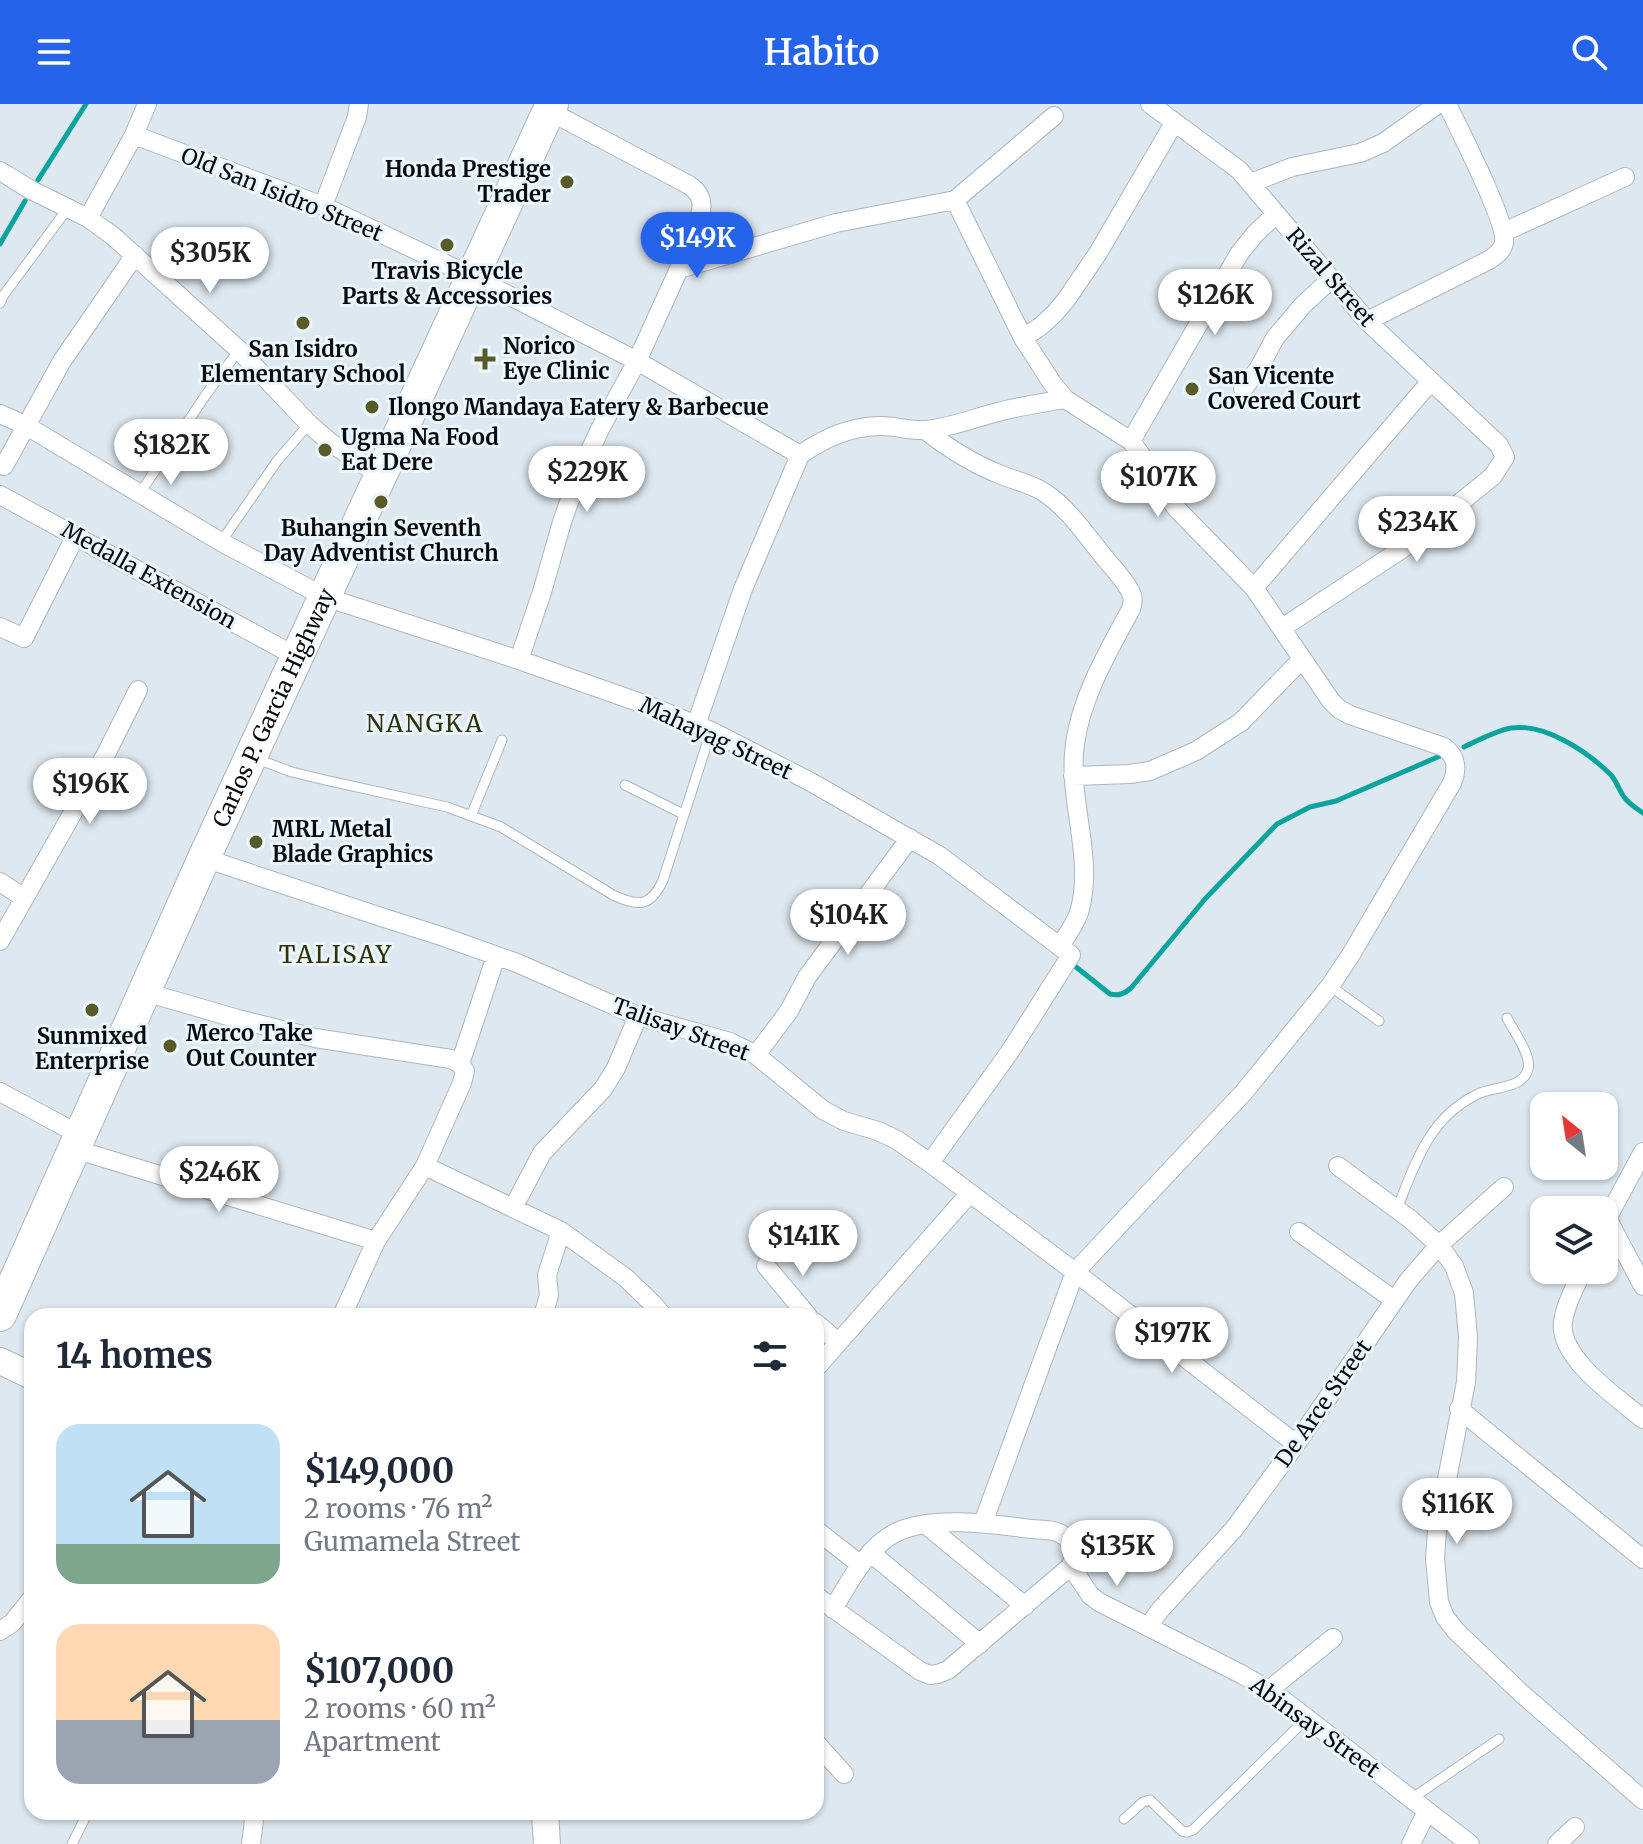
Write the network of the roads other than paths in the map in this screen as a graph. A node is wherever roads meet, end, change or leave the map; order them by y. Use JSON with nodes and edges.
{"nodes":[{"id":1,"x":147,"y":104,"type":"edge"},
{"id":2,"x":359,"y":104,"type":"edge"},
{"id":3,"x":1150,"y":104,"type":"edge"},
{"id":4,"x":1438,"y":104,"type":"edge"},
{"id":5,"x":1447,"y":104,"type":"edge"},
{"id":6,"x":550,"y":107,"type":"edge"},
{"id":7,"x":1054,"y":116,"type":"dead end"},
{"id":8,"x":1174,"y":123,"type":"junction"},
{"id":9,"x":134,"y":135,"type":"junction"},
{"id":10,"x":0,"y":171,"type":"edge"},
{"id":11,"x":1625,"y":177,"type":"dead end"},
{"id":12,"x":1251,"y":183,"type":"junction"},
{"id":13,"x":955,"y":200,"type":"junction"},
{"id":14,"x":323,"y":206,"type":"junction"},
{"id":15,"x":68,"y":207,"type":"junction"},
{"id":16,"x":1276,"y":214,"type":"junction"},
{"id":17,"x":88,"y":218,"type":"junction"},
{"id":18,"x":1504,"y":232,"type":"junction"},
{"id":19,"x":135,"y":255,"type":"junction"},
{"id":20,"x":679,"y":269,"type":"junction"},
{"id":21,"x":473,"y":277,"type":"junction"},
{"id":22,"x":1331,"y":279,"type":"junction"},
{"id":23,"x":0,"y":303,"type":"edge"},
{"id":24,"x":1367,"y":321,"type":"junction"},
{"id":25,"x":1023,"y":338,"type":"junction"},
{"id":26,"x":239,"y":350,"type":"junction"},
{"id":27,"x":637,"y":361,"type":"junction"},
{"id":28,"x":1431,"y":381,"type":"junction"},
{"id":29,"x":1243,"y":389,"type":"dead end"},
{"id":30,"x":1065,"y":399,"type":"junction"},
{"id":31,"x":0,"y":414,"type":"edge"},
{"id":32,"x":309,"y":424,"type":"junction"},
{"id":33,"x":25,"y":425,"type":"junction"},
{"id":34,"x":925,"y":430,"type":"junction"},
{"id":35,"x":1131,"y":441,"type":"junction"},
{"id":36,"x":800,"y":455,"type":"junction"},
{"id":37,"x":4,"y":466,"type":"dead end"},
{"id":38,"x":381,"y":476,"type":"junction"},
{"id":39,"x":140,"y":493,"type":"junction"},
{"id":40,"x":0,"y":495,"type":"edge"},
{"id":41,"x":76,"y":535,"type":"junction"},
{"id":42,"x":221,"y":542,"type":"junction"},
{"id":43,"x":1254,"y":588,"type":"junction"},
{"id":44,"x":325,"y":597,"type":"junction"},
{"id":45,"x":0,"y":627,"type":"edge"},
{"id":46,"x":1282,"y":628,"type":"junction"},
{"id":47,"x":297,"y":657,"type":"junction"},
{"id":48,"x":1302,"y":659,"type":"junction"},
{"id":49,"x":519,"y":660,"type":"junction"},
{"id":50,"x":138,"y":690,"type":"dead end"},
{"id":51,"x":704,"y":728,"type":"junction"},
{"id":52,"x":502,"y":740,"type":"dead end"},
{"id":53,"x":251,"y":757,"type":"junction"},
{"id":54,"x":1073,"y":776,"type":"junction"},
{"id":55,"x":625,"y":785,"type":"dead end"},
{"id":56,"x":683,"y":814,"type":"junction"},
{"id":57,"x":471,"y":816,"type":"junction"},
{"id":58,"x":910,"y":838,"type":"junction"},
{"id":59,"x":204,"y":858,"type":"junction"},
{"id":60,"x":0,"y":882,"type":"edge"},
{"id":61,"x":24,"y":898,"type":"junction"},
{"id":62,"x":0,"y":941,"type":"edge"},
{"id":63,"x":1066,"y":950,"type":"junction"},
{"id":64,"x":496,"y":956,"type":"junction"},
{"id":65,"x":1330,"y":986,"type":"junction"},
{"id":66,"x":145,"y":992,"type":"junction"},
{"id":67,"x":638,"y":1016,"type":"junction"},
{"id":68,"x":1507,"y":1018,"type":"dead end"},
{"id":69,"x":1379,"y":1021,"type":"dead end"},
{"id":70,"x":756,"y":1055,"type":"junction"},
{"id":71,"x":460,"y":1064,"type":"junction"},
{"id":72,"x":0,"y":1092,"type":"edge"},
{"id":73,"x":77,"y":1142,"type":"junction"},
{"id":74,"x":1643,"y":1152,"type":"edge"},
{"id":75,"x":930,"y":1163,"type":"junction"},
{"id":76,"x":425,"y":1166,"type":"junction"},
{"id":77,"x":1338,"y":1166,"type":"dead end"},
{"id":78,"x":1504,"y":1187,"type":"dead end"},
{"id":79,"x":970,"y":1193,"type":"junction"},
{"id":80,"x":1618,"y":1197,"type":"edge"},
{"id":81,"x":513,"y":1208,"type":"junction"},
{"id":82,"x":1397,"y":1209,"type":"junction"},
{"id":83,"x":561,"y":1231,"type":"junction"},
{"id":84,"x":1299,"y":1232,"type":"dead end"},
{"id":85,"x":376,"y":1241,"type":"junction"},
{"id":86,"x":1618,"y":1243,"type":"edge"},
{"id":87,"x":1439,"y":1245,"type":"junction"},
{"id":88,"x":766,"y":1266,"type":"dead end"},
{"id":89,"x":1075,"y":1272,"type":"junction"},
{"id":90,"x":1577,"y":1284,"type":"edge"},
{"id":91,"x":1643,"y":1286,"type":"edge"},
{"id":92,"x":1394,"y":1300,"type":"junction"},
{"id":93,"x":346,"y":1308,"type":"edge"},
{"id":94,"x":545,"y":1308,"type":"edge"},
{"id":95,"x":656,"y":1308,"type":"edge"},
{"id":96,"x":801,"y":1308,"type":"edge"},
{"id":97,"x":0,"y":1315,"type":"edge"},
{"id":98,"x":824,"y":1330,"type":"edge"},
{"id":99,"x":838,"y":1342,"type":"junction"},
{"id":100,"x":824,"y":1359,"type":"edge"},
{"id":101,"x":0,"y":1361,"type":"edge"},
{"id":102,"x":24,"y":1372,"type":"edge"},
{"id":103,"x":1459,"y":1409,"type":"junction"},
{"id":104,"x":1643,"y":1419,"type":"edge"},
{"id":105,"x":1296,"y":1444,"type":"junction"},
{"id":106,"x":983,"y":1523,"type":"junction"},
{"id":107,"x":925,"y":1524,"type":"junction"},
{"id":108,"x":824,"y":1535,"type":"edge"},
{"id":109,"x":866,"y":1559,"type":"junction"},
{"id":110,"x":1643,"y":1559,"type":"edge"},
{"id":111,"x":1071,"y":1566,"type":"junction"},
{"id":112,"x":824,"y":1602,"type":"edge"},
{"id":113,"x":1025,"y":1606,"type":"junction"},
{"id":114,"x":24,"y":1608,"type":"edge"},
{"id":115,"x":833,"y":1609,"type":"junction"},
{"id":116,"x":1148,"y":1627,"type":"junction"},
{"id":117,"x":0,"y":1631,"type":"edge"},
{"id":118,"x":1333,"y":1638,"type":"dead end"},
{"id":119,"x":980,"y":1644,"type":"junction"},
{"id":120,"x":1269,"y":1690,"type":"junction"},
{"id":121,"x":1308,"y":1717,"type":"junction"},
{"id":122,"x":1499,"y":1739,"type":"dead end"},
{"id":123,"x":824,"y":1752,"type":"edge"},
{"id":124,"x":844,"y":1774,"type":"dead end"},
{"id":125,"x":1411,"y":1799,"type":"junction"},
{"id":126,"x":1643,"y":1800,"type":"edge"},
{"id":127,"x":1427,"y":1811,"type":"junction"},
{"id":128,"x":1124,"y":1819,"type":"dead end"},
{"id":129,"x":84,"y":1820,"type":"edge"},
{"id":130,"x":254,"y":1820,"type":"edge"},
{"id":131,"x":546,"y":1820,"type":"edge"},
{"id":132,"x":1575,"y":1827,"type":"dead end"},
{"id":133,"x":72,"y":1844,"type":"edge"},
{"id":134,"x":251,"y":1844,"type":"edge"},
{"id":135,"x":547,"y":1844,"type":"edge"},
{"id":136,"x":1411,"y":1844,"type":"edge"},
{"id":137,"x":1470,"y":1844,"type":"edge"},
{"id":138,"x":1557,"y":1844,"type":"edge"}],
"edges":[{"from":1,"to":9,"type":"street"},
{"from":2,"to":14,"type":"street"},
{"from":3,"to":8,"type":"street","name":"Rizal Street"},
{"from":4,"to":12,"type":"street"},
{"from":5,"to":18,"type":"street"},
{"from":6,"to":20,"type":"street"},
{"from":6,"to":21,"type":"highway","name":"Carlos P. Garcia Highway"},
{"from":7,"to":13,"type":"street"},
{"from":8,"to":12,"type":"street","name":"Rizal Street"},
{"from":8,"to":25,"type":"street"},
{"from":9,"to":14,"type":"street","name":"Old San Isidro Street"},
{"from":9,"to":17,"type":"street"},
{"from":10,"to":15,"type":"street"},
{"from":11,"to":18,"type":"street"},
{"from":12,"to":16,"type":"street","name":"Rizal Street"},
{"from":13,"to":20,"type":"street"},
{"from":13,"to":25,"type":"street"},
{"from":14,"to":21,"type":"street","name":"Old San Isidro Street"},
{"from":15,"to":17,"type":"street"},
{"from":15,"to":23,"type":"lane"},
{"from":16,"to":22,"type":"street","name":"Rizal Street"},
{"from":16,"to":35,"type":"street"},
{"from":17,"to":19,"type":"street"},
{"from":18,"to":24,"type":"street"},
{"from":19,"to":26,"type":"street"},
{"from":19,"to":33,"type":"street"},
{"from":20,"to":27,"type":"street"},
{"from":21,"to":27,"type":"street","name":"Old San Isidro Street"},
{"from":21,"to":38,"type":"highway","name":"Carlos P. Garcia Highway"},
{"from":22,"to":24,"type":"street","name":"Rizal Street"},
{"from":22,"to":29,"type":"street"},
{"from":24,"to":28,"type":"street","name":"Rizal Street"},
{"from":25,"to":30,"type":"street"},
{"from":26,"to":32,"type":"street"},
{"from":26,"to":39,"type":"lane"},
{"from":27,"to":36,"type":"street","name":"Old San Isidro Street"},
{"from":27,"to":49,"type":"street"},
{"from":28,"to":43,"type":"street"},
{"from":28,"to":46,"type":"street","name":"Rizal Street"},
{"from":30,"to":34,"type":"street"},
{"from":30,"to":35,"type":"street"},
{"from":31,"to":33,"type":"street","name":"Mahayag Street"},
{"from":32,"to":38,"type":"street"},
{"from":32,"to":42,"type":"lane"},
{"from":33,"to":37,"type":"street"},
{"from":33,"to":39,"type":"street","name":"Mahayag Street"},
{"from":34,"to":36,"type":"street"},
{"from":34,"to":54,"type":"street"},
{"from":35,"to":43,"type":"street"},
{"from":36,"to":51,"type":"street"},
{"from":38,"to":44,"type":"highway","name":"Carlos P. Garcia Highway"},
{"from":39,"to":42,"type":"street","name":"Mahayag Street"},
{"from":40,"to":41,"type":"street","name":"Medalla Extension"},
{"from":41,"to":45,"type":"street"},
{"from":41,"to":47,"type":"street","name":"Medalla Extension"},
{"from":42,"to":44,"type":"street","name":"Mahayag Street"},
{"from":43,"to":46,"type":"street"},
{"from":44,"to":47,"type":"highway","name":"Carlos P. Garcia Highway"},
{"from":44,"to":49,"type":"street","name":"Mahayag Street"},
{"from":46,"to":48,"type":"street"},
{"from":47,"to":53,"type":"highway","name":"Carlos P. Garcia Highway"},
{"from":48,"to":54,"type":"street"},
{"from":48,"to":65,"type":"street"},
{"from":49,"to":51,"type":"street","name":"Mahayag Street"},
{"from":50,"to":61,"type":"street"},
{"from":51,"to":56,"type":"lane"},
{"from":51,"to":58,"type":"street","name":"Mahayag Street"},
{"from":52,"to":57,"type":"lane"},
{"from":53,"to":57,"type":"lane"},
{"from":53,"to":59,"type":"highway","name":"Carlos P. Garcia Highway"},
{"from":54,"to":63,"type":"street"},
{"from":55,"to":56,"type":"lane"},
{"from":56,"to":57,"type":"lane"},
{"from":58,"to":63,"type":"street","name":"Mahayag Street"},
{"from":58,"to":70,"type":"street"},
{"from":59,"to":64,"type":"street","name":"Talisay Street"},
{"from":59,"to":66,"type":"highway","name":"Carlos P. Garcia Highway"},
{"from":60,"to":61,"type":"street"},
{"from":61,"to":62,"type":"street"},
{"from":63,"to":75,"type":"street"},
{"from":64,"to":67,"type":"street","name":"Talisay Street"},
{"from":64,"to":71,"type":"street"},
{"from":65,"to":69,"type":"lane"},
{"from":65,"to":89,"type":"street"},
{"from":66,"to":71,"type":"street"},
{"from":66,"to":73,"type":"highway","name":"Carlos P. Garcia Highway"},
{"from":67,"to":70,"type":"street","name":"Talisay Street"},
{"from":67,"to":81,"type":"street"},
{"from":68,"to":82,"type":"lane"},
{"from":70,"to":75,"type":"street","name":"Talisay Street"},
{"from":71,"to":76,"type":"street"},
{"from":72,"to":73,"type":"street"},
{"from":73,"to":85,"type":"street"},
{"from":73,"to":97,"type":"highway","name":"Carlos P. Garcia Highway"},
{"from":74,"to":80,"type":"street"},
{"from":75,"to":79,"type":"street","name":"Talisay Street"},
{"from":76,"to":81,"type":"street"},
{"from":76,"to":85,"type":"street"},
{"from":77,"to":82,"type":"street"},
{"from":78,"to":87,"type":"street","name":"De Arce Street"},
{"from":79,"to":89,"type":"street","name":"Talisay Street"},
{"from":79,"to":99,"type":"street"},
{"from":81,"to":83,"type":"street"},
{"from":82,"to":87,"type":"street"},
{"from":83,"to":94,"type":"street"},
{"from":83,"to":95,"type":"street"},
{"from":84,"to":92,"type":"street"},
{"from":85,"to":93,"type":"street"},
{"from":86,"to":91,"type":"street"},
{"from":87,"to":92,"type":"street","name":"De Arce Street"},
{"from":87,"to":103,"type":"street"},
{"from":88,"to":96,"type":"street"},
{"from":89,"to":105,"type":"street","name":"Talisay Street"},
{"from":89,"to":106,"type":"street"},
{"from":90,"to":104,"type":"street"},
{"from":92,"to":105,"type":"street","name":"De Arce Street"},
{"from":98,"to":99,"type":"street"},
{"from":99,"to":100,"type":"street"},
{"from":101,"to":102,"type":"main road"},
{"from":103,"to":110,"type":"street"},
{"from":103,"to":126,"type":"street"},
{"from":105,"to":116,"type":"street","name":"De Arce Street"},
{"from":106,"to":107,"type":"street"},
{"from":106,"to":111,"type":"street","name":"Abinsay Street"},
{"from":107,"to":109,"type":"street"},
{"from":107,"to":113,"type":"street"},
{"from":108,"to":109,"type":"street"},
{"from":109,"to":115,"type":"street"},
{"from":109,"to":119,"type":"street"},
{"from":111,"to":113,"type":"street"},
{"from":111,"to":116,"type":"street","name":"Abinsay Street"},
{"from":112,"to":115,"type":"street"},
{"from":113,"to":119,"type":"street"},
{"from":114,"to":117,"type":"street"},
{"from":115,"to":119,"type":"street"},
{"from":116,"to":120,"type":"street","name":"Abinsay Street"},
{"from":118,"to":120,"type":"street"},
{"from":120,"to":121,"type":"street","name":"Abinsay Street"},
{"from":121,"to":125,"type":"street","name":"Abinsay Street"},
{"from":121,"to":128,"type":"lane"},
{"from":122,"to":125,"type":"lane"},
{"from":123,"to":124,"type":"street"},
{"from":125,"to":127,"type":"street","name":"Abinsay Street"},
{"from":127,"to":136,"type":"street"},
{"from":127,"to":137,"type":"street","name":"Abinsay Street"},
{"from":129,"to":133,"type":"lane"},
{"from":130,"to":134,"type":"street"},
{"from":131,"to":135,"type":"main road"},
{"from":132,"to":138,"type":"street"}]}
